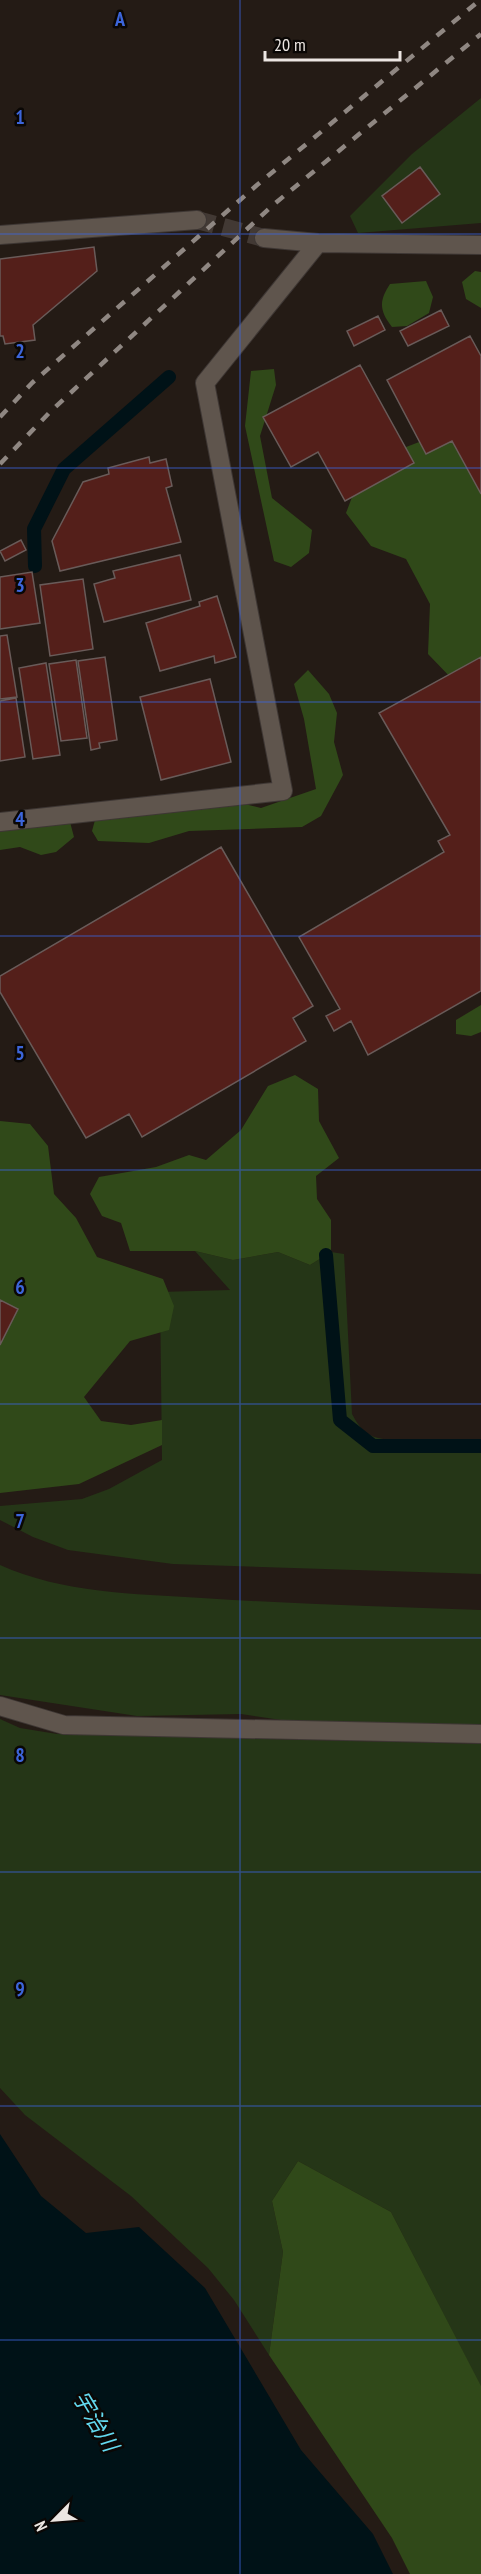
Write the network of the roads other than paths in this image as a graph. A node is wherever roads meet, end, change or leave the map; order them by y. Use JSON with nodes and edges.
{"nodes":[{"id":1,"x":197,"y":220,"type":"tunnel mouth"},
{"id":2,"x":0,"y":235,"type":"edge"},
{"id":3,"x":264,"y":238,"type":"tunnel mouth"},
{"id":4,"x":318,"y":243,"type":"junction"},
{"id":5,"x":481,"y":245,"type":"edge"},
{"id":6,"x":0,"y":822,"type":"edge"},
{"id":7,"x":0,"y":1706,"type":"edge"},
{"id":8,"x":481,"y":1734,"type":"edge"}],
"edges":[{"from":1,"to":2,"type":"street"},
{"from":3,"to":4,"type":"street"},
{"from":4,"to":5,"type":"street"},
{"from":4,"to":6,"type":"street"},
{"from":7,"to":8,"type":"street"}]}
